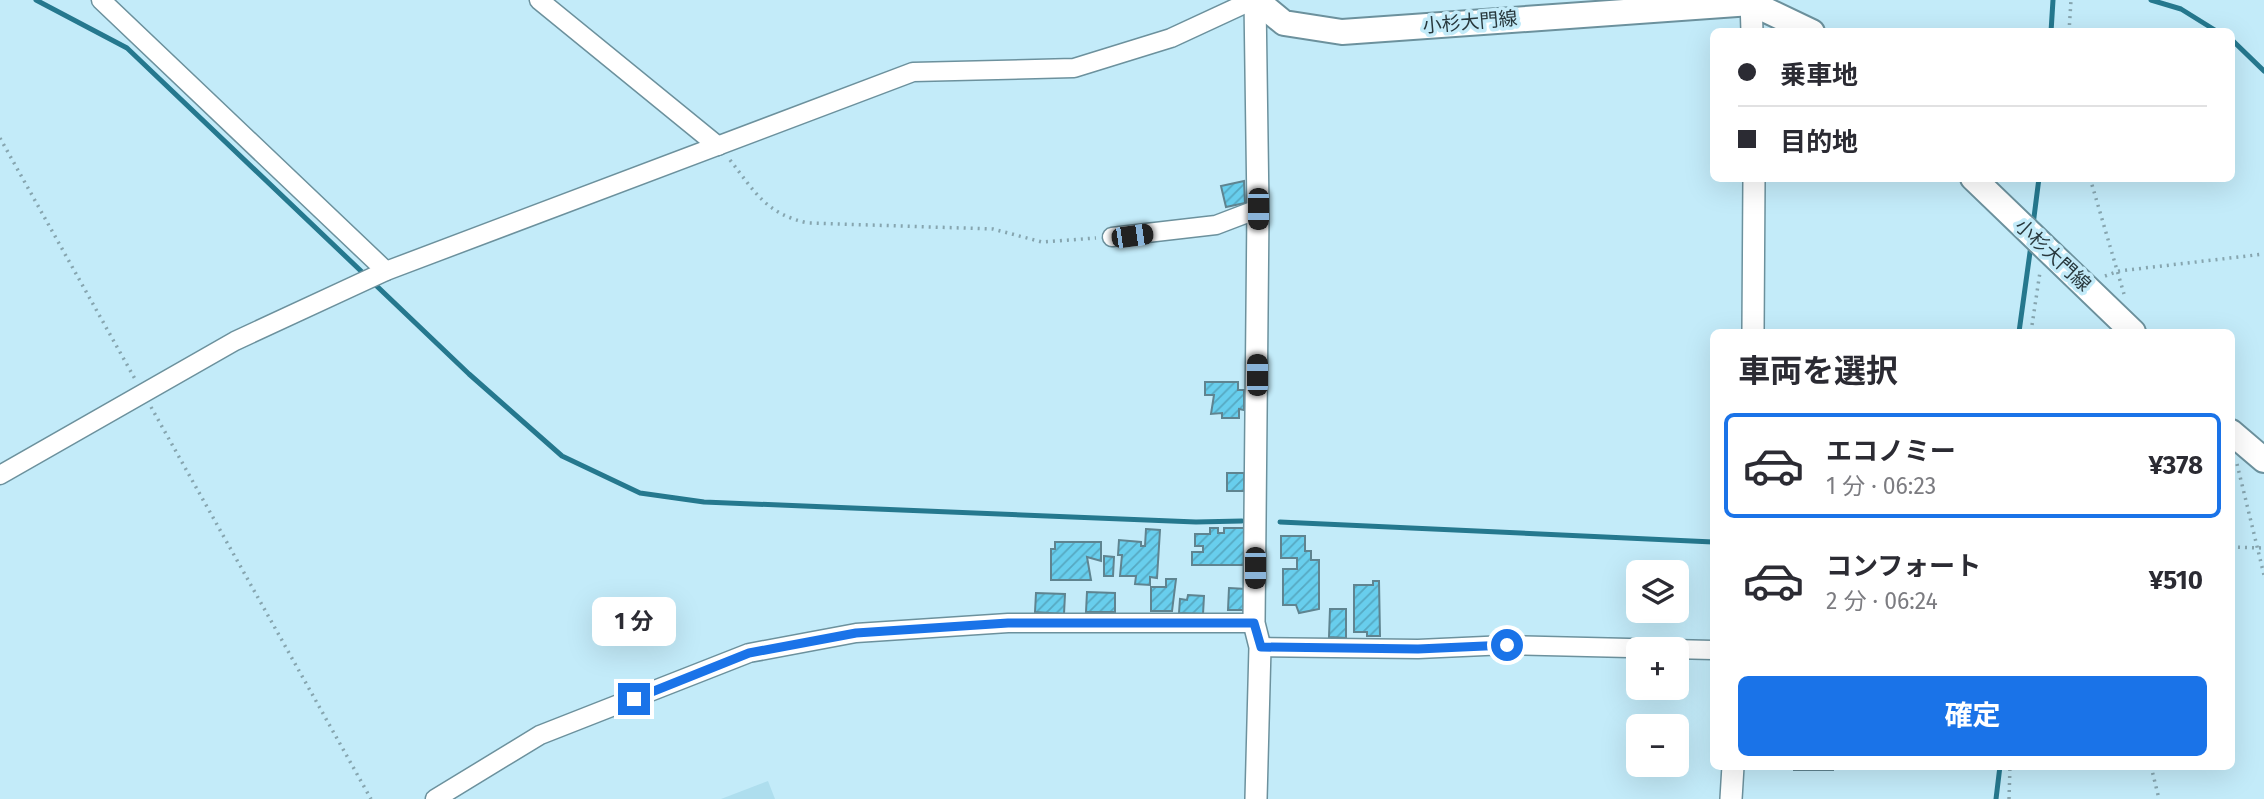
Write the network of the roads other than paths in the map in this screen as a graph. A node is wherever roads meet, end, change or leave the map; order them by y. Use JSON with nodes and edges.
{"nodes":[{"id":1,"x":101,"y":0,"type":"edge"},
{"id":2,"x":539,"y":0,"type":"edge"},
{"id":3,"x":1254,"y":0,"type":"edge"},
{"id":4,"x":1751,"y":1,"type":"edge"},
{"id":5,"x":1752,"y":28,"type":"edge"},
{"id":6,"x":1804,"y":28,"type":"edge"},
{"id":7,"x":718,"y":146,"type":"junction"},
{"id":8,"x":1754,"y":182,"type":"edge"},
{"id":9,"x":1977,"y":182,"type":"edge"},
{"id":10,"x":1258,"y":209,"type":"junction"},
{"id":11,"x":1112,"y":237,"type":"road end"},
{"id":12,"x":386,"y":271,"type":"junction"},
{"id":13,"x":1753,"y":329,"type":"edge"},
{"id":14,"x":2130,"y":329,"type":"edge"},
{"id":15,"x":2238,"y":438,"type":"edge"},
{"id":16,"x":2264,"y":460,"type":"edge"},
{"id":17,"x":0,"y":475,"type":"edge"},
{"id":18,"x":1254,"y":623,"type":"junction"},
{"id":19,"x":1261,"y":647,"type":"junction"},
{"id":20,"x":1710,"y":650,"type":"edge"},
{"id":21,"x":1733,"y":770,"type":"edge"},
{"id":22,"x":435,"y":799,"type":"edge"},
{"id":23,"x":1256,"y":799,"type":"edge"},
{"id":24,"x":1731,"y":799,"type":"edge"}],
"edges":[{"from":1,"to":12,"type":"street"},
{"from":2,"to":7,"type":"street"},
{"from":3,"to":4,"type":"main road","name":"小杉大門線"},
{"from":3,"to":7,"type":"street"},
{"from":3,"to":10,"type":"street"},
{"from":4,"to":5,"type":"street"},
{"from":4,"to":6,"type":"main road","name":"小杉大門線"},
{"from":7,"to":12,"type":"street"},
{"from":8,"to":13,"type":"street"},
{"from":9,"to":14,"type":"main road","name":"小杉大門線"},
{"from":10,"to":11,"type":"street"},
{"from":10,"to":18,"type":"street"},
{"from":12,"to":17,"type":"street"},
{"from":15,"to":16,"type":"main road"},
{"from":18,"to":19,"type":"street"},
{"from":18,"to":22,"type":"street"},
{"from":19,"to":20,"type":"street"},
{"from":19,"to":23,"type":"street"},
{"from":21,"to":24,"type":"street"}]}
